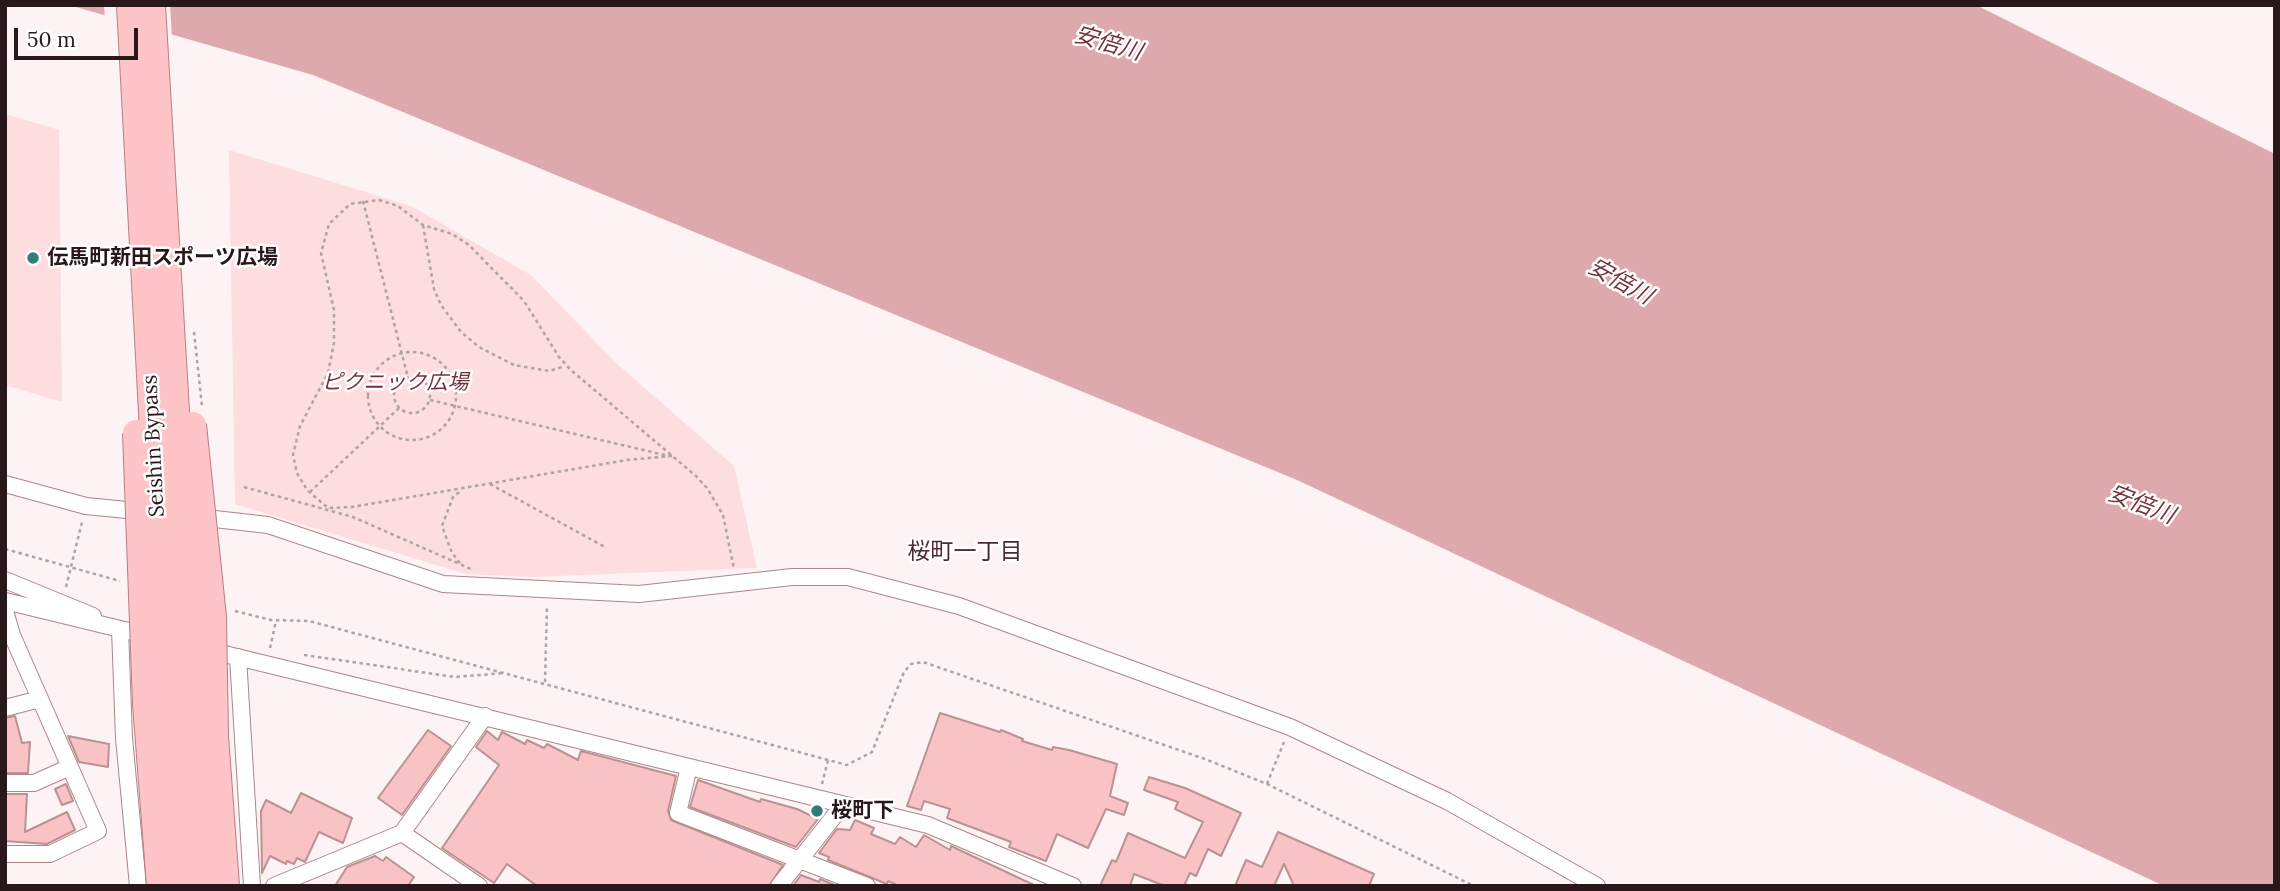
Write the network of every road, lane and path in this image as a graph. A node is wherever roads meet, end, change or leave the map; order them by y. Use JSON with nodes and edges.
{"nodes":[{"id":1,"x":130,"y":5,"type":"edge"},
{"id":2,"x":152,"y":5,"type":"edge"},
{"id":3,"x":139,"y":153,"type":"junction"},
{"id":4,"x":162,"y":195,"type":"junction"},
{"id":5,"x":363,"y":201,"type":"junction"},
{"id":6,"x":423,"y":225,"type":"junction"},
{"id":7,"x":194,"y":329,"type":"dead end"},
{"id":8,"x":566,"y":366,"type":"junction"},
{"id":9,"x":408,"y":377,"type":"junction"},
{"id":10,"x":430,"y":400,"type":"junction"},
{"id":11,"x":202,"y":408,"type":"dead end"},
{"id":12,"x":400,"y":408,"type":"junction"},
{"id":13,"x":380,"y":426,"type":"junction"},
{"id":14,"x":672,"y":456,"type":"junction"},
{"id":15,"x":5,"y":484,"type":"edge"},
{"id":16,"x":490,"y":484,"type":"junction"},
{"id":17,"x":244,"y":487,"type":"dead end"},
{"id":18,"x":465,"y":488,"type":"junction"},
{"id":19,"x":310,"y":493,"type":"junction"},
{"id":20,"x":86,"y":506,"type":"junction"},
{"id":21,"x":328,"y":508,"type":"junction"},
{"id":22,"x":605,"y":547,"type":"dead end"},
{"id":23,"x":461,"y":564,"type":"junction"},
{"id":24,"x":478,"y":572,"type":"dead end"},
{"id":25,"x":5,"y":580,"type":"edge"},
{"id":26,"x":737,"y":582,"type":"junction"},
{"id":27,"x":547,"y":592,"type":"junction"},
{"id":28,"x":5,"y":601,"type":"edge"},
{"id":29,"x":63,"y":601,"type":"junction"},
{"id":30,"x":5,"y":611,"type":"edge"},
{"id":31,"x":276,"y":621,"type":"dead end"},
{"id":32,"x":309,"y":621,"type":"dead end"},
{"id":33,"x":116,"y":628,"type":"junction"},
{"id":34,"x":9,"y":636,"type":"edge"},
{"id":35,"x":270,"y":651,"type":"dead end"},
{"id":36,"x":295,"y":654,"type":"dead end"},
{"id":37,"x":238,"y":657,"type":"junction"},
{"id":38,"x":508,"y":673,"type":"junction"},
{"id":39,"x":545,"y":682,"type":"junction"},
{"id":40,"x":40,"y":699,"type":"junction"},
{"id":41,"x":5,"y":709,"type":"edge"},
{"id":42,"x":485,"y":716,"type":"junction"},
{"id":43,"x":1290,"y":727,"type":"junction"},
{"id":44,"x":828,"y":761,"type":"junction"},
{"id":45,"x":70,"y":766,"type":"junction"},
{"id":46,"x":689,"y":767,"type":"junction"},
{"id":47,"x":5,"y":783,"type":"edge"},
{"id":48,"x":1267,"y":784,"type":"junction"},
{"id":49,"x":818,"y":799,"type":"junction"},
{"id":50,"x":843,"y":805,"type":"junction"},
{"id":51,"x":402,"y":833,"type":"junction"},
{"id":52,"x":5,"y":854,"type":"edge"},
{"id":53,"x":799,"y":857,"type":"junction"},
{"id":54,"x":296,"y":883,"type":"edge"},
{"id":55,"x":138,"y":886,"type":"edge"},
{"id":56,"x":160,"y":886,"type":"edge"},
{"id":57,"x":183,"y":886,"type":"edge"},
{"id":58,"x":204,"y":886,"type":"edge"},
{"id":59,"x":226,"y":886,"type":"edge"},
{"id":60,"x":252,"y":886,"type":"edge"},
{"id":61,"x":274,"y":886,"type":"edge"},
{"id":62,"x":479,"y":886,"type":"edge"},
{"id":63,"x":779,"y":886,"type":"edge"},
{"id":64,"x":867,"y":886,"type":"edge"},
{"id":65,"x":1073,"y":886,"type":"edge"},
{"id":66,"x":1474,"y":886,"type":"edge"},
{"id":67,"x":1597,"y":886,"type":"edge"}],
"edges":[{"from":1,"to":3,"type":"highway","name":"Seishin Bypass","bridge":true},
{"from":2,"to":4,"type":"highway","name":"Seishin Bypass","bridge":true},
{"from":3,"to":56,"type":"highway","bridge":true},
{"from":3,"to":57,"type":"highway","name":"Seishin Bypass","bridge":true},
{"from":4,"to":58,"type":"highway","name":"Seishin Bypass","bridge":true},
{"from":4,"to":59,"type":"highway","bridge":true},
{"from":5,"to":6,"type":"path"},
{"from":5,"to":9,"type":"path"},
{"from":5,"to":19,"type":"path"},
{"from":6,"to":8,"type":"path"},
{"from":6,"to":8,"type":"path"},
{"from":7,"to":11,"type":"path","bridge":true},
{"from":8,"to":14,"type":"path"},
{"from":9,"to":10,"type":"path"},
{"from":9,"to":12,"type":"path"},
{"from":10,"to":12,"type":"path"},
{"from":10,"to":14,"type":"path"},
{"from":12,"to":13,"type":"path"},
{"from":13,"to":13,"type":"path"},
{"from":13,"to":19,"type":"path"},
{"from":14,"to":16,"type":"path"},
{"from":14,"to":26,"type":"path"},
{"from":15,"to":20,"type":"street"},
{"from":16,"to":18,"type":"path"},
{"from":16,"to":22,"type":"path"},
{"from":17,"to":21,"type":"path"},
{"from":18,"to":21,"type":"path"},
{"from":18,"to":23,"type":"path"},
{"from":19,"to":21,"type":"path"},
{"from":20,"to":27,"type":"street"},
{"from":20,"to":29,"type":"path"},
{"from":21,"to":23,"type":"path"},
{"from":23,"to":24,"type":"path"},
{"from":25,"to":29,"type":"street"},
{"from":26,"to":27,"type":"street"},
{"from":26,"to":43,"type":"street"},
{"from":27,"to":39,"type":"path"},
{"from":28,"to":33,"type":"street"},
{"from":29,"to":33,"type":"street"},
{"from":30,"to":34,"type":"street"},
{"from":31,"to":35,"type":"path"},
{"from":32,"to":38,"type":"path"},
{"from":33,"to":37,"type":"street"},
{"from":33,"to":55,"type":"street"},
{"from":34,"to":40,"type":"street"},
{"from":36,"to":38,"type":"path"},
{"from":37,"to":42,"type":"street"},
{"from":37,"to":60,"type":"street"},
{"from":38,"to":39,"type":"path"},
{"from":39,"to":44,"type":"path"},
{"from":40,"to":41,"type":"street"},
{"from":40,"to":45,"type":"street"},
{"from":42,"to":46,"type":"street"},
{"from":42,"to":51,"type":"street"},
{"from":43,"to":48,"type":"path"},
{"from":43,"to":67,"type":"street"},
{"from":44,"to":48,"type":"path"},
{"from":44,"to":49,"type":"path"},
{"from":45,"to":47,"type":"street"},
{"from":45,"to":52,"type":"street"},
{"from":46,"to":49,"type":"street"},
{"from":46,"to":53,"type":"street"},
{"from":48,"to":66,"type":"path"},
{"from":49,"to":50,"type":"street"},
{"from":50,"to":53,"type":"street"},
{"from":50,"to":65,"type":"street"},
{"from":51,"to":54,"type":"street"},
{"from":51,"to":62,"type":"street"},
{"from":53,"to":63,"type":"street"},
{"from":53,"to":64,"type":"street"},
{"from":54,"to":61,"type":"street"}]}
